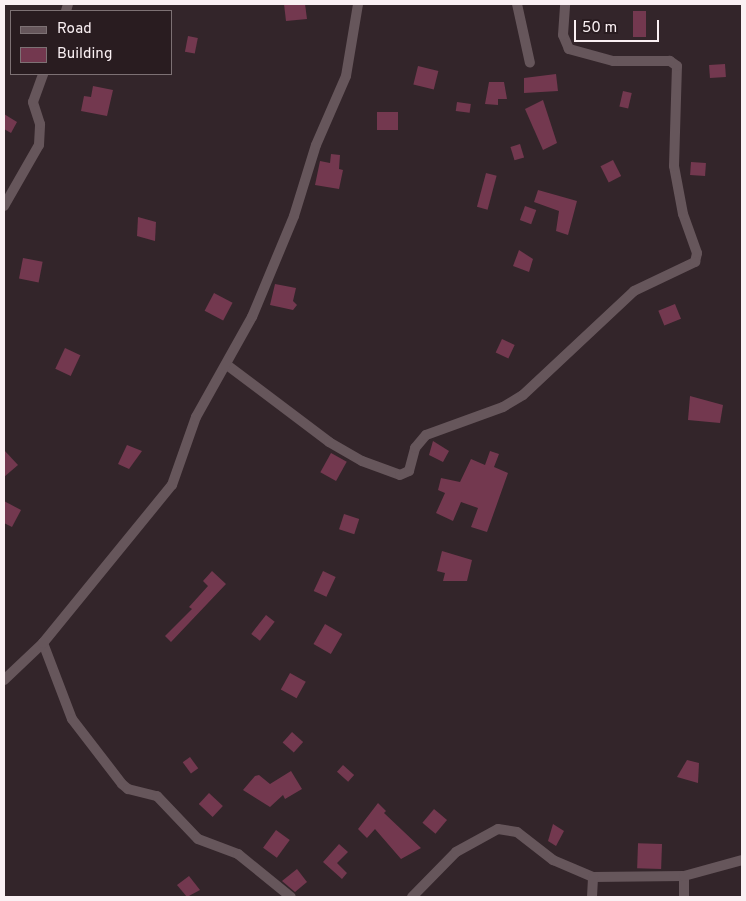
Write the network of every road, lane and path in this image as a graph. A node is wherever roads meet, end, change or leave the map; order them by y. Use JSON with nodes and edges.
{"nodes":[{"id":1,"x":358,"y":4,"type":"edge"},
{"id":2,"x":517,"y":4,"type":"edge"},
{"id":3,"x":565,"y":4,"type":"edge"},
{"id":4,"x":530,"y":63,"type":"dead end"},
{"id":5,"x":43,"y":75,"type":"edge"},
{"id":6,"x":4,"y":206,"type":"edge"},
{"id":7,"x":227,"y":364,"type":"junction"},
{"id":8,"x":43,"y":643,"type":"junction"},
{"id":9,"x":4,"y":680,"type":"edge"},
{"id":10,"x":742,"y":860,"type":"edge"},
{"id":11,"x":684,"y":876,"type":"junction"},
{"id":12,"x":593,"y":877,"type":"junction"},
{"id":13,"x":290,"y":897,"type":"edge"},
{"id":14,"x":412,"y":897,"type":"edge"},
{"id":15,"x":592,"y":897,"type":"edge"},
{"id":16,"x":684,"y":897,"type":"edge"}],
"edges":[{"from":1,"to":7,"type":"street"},
{"from":2,"to":4,"type":"street"},
{"from":3,"to":7,"type":"street"},
{"from":5,"to":6,"type":"street"},
{"from":7,"to":8,"type":"street"},
{"from":8,"to":9,"type":"street"},
{"from":8,"to":13,"type":"street"},
{"from":10,"to":11,"type":"street"},
{"from":11,"to":12,"type":"street"},
{"from":11,"to":16,"type":"street"},
{"from":12,"to":14,"type":"street"},
{"from":12,"to":15,"type":"street"}]}
